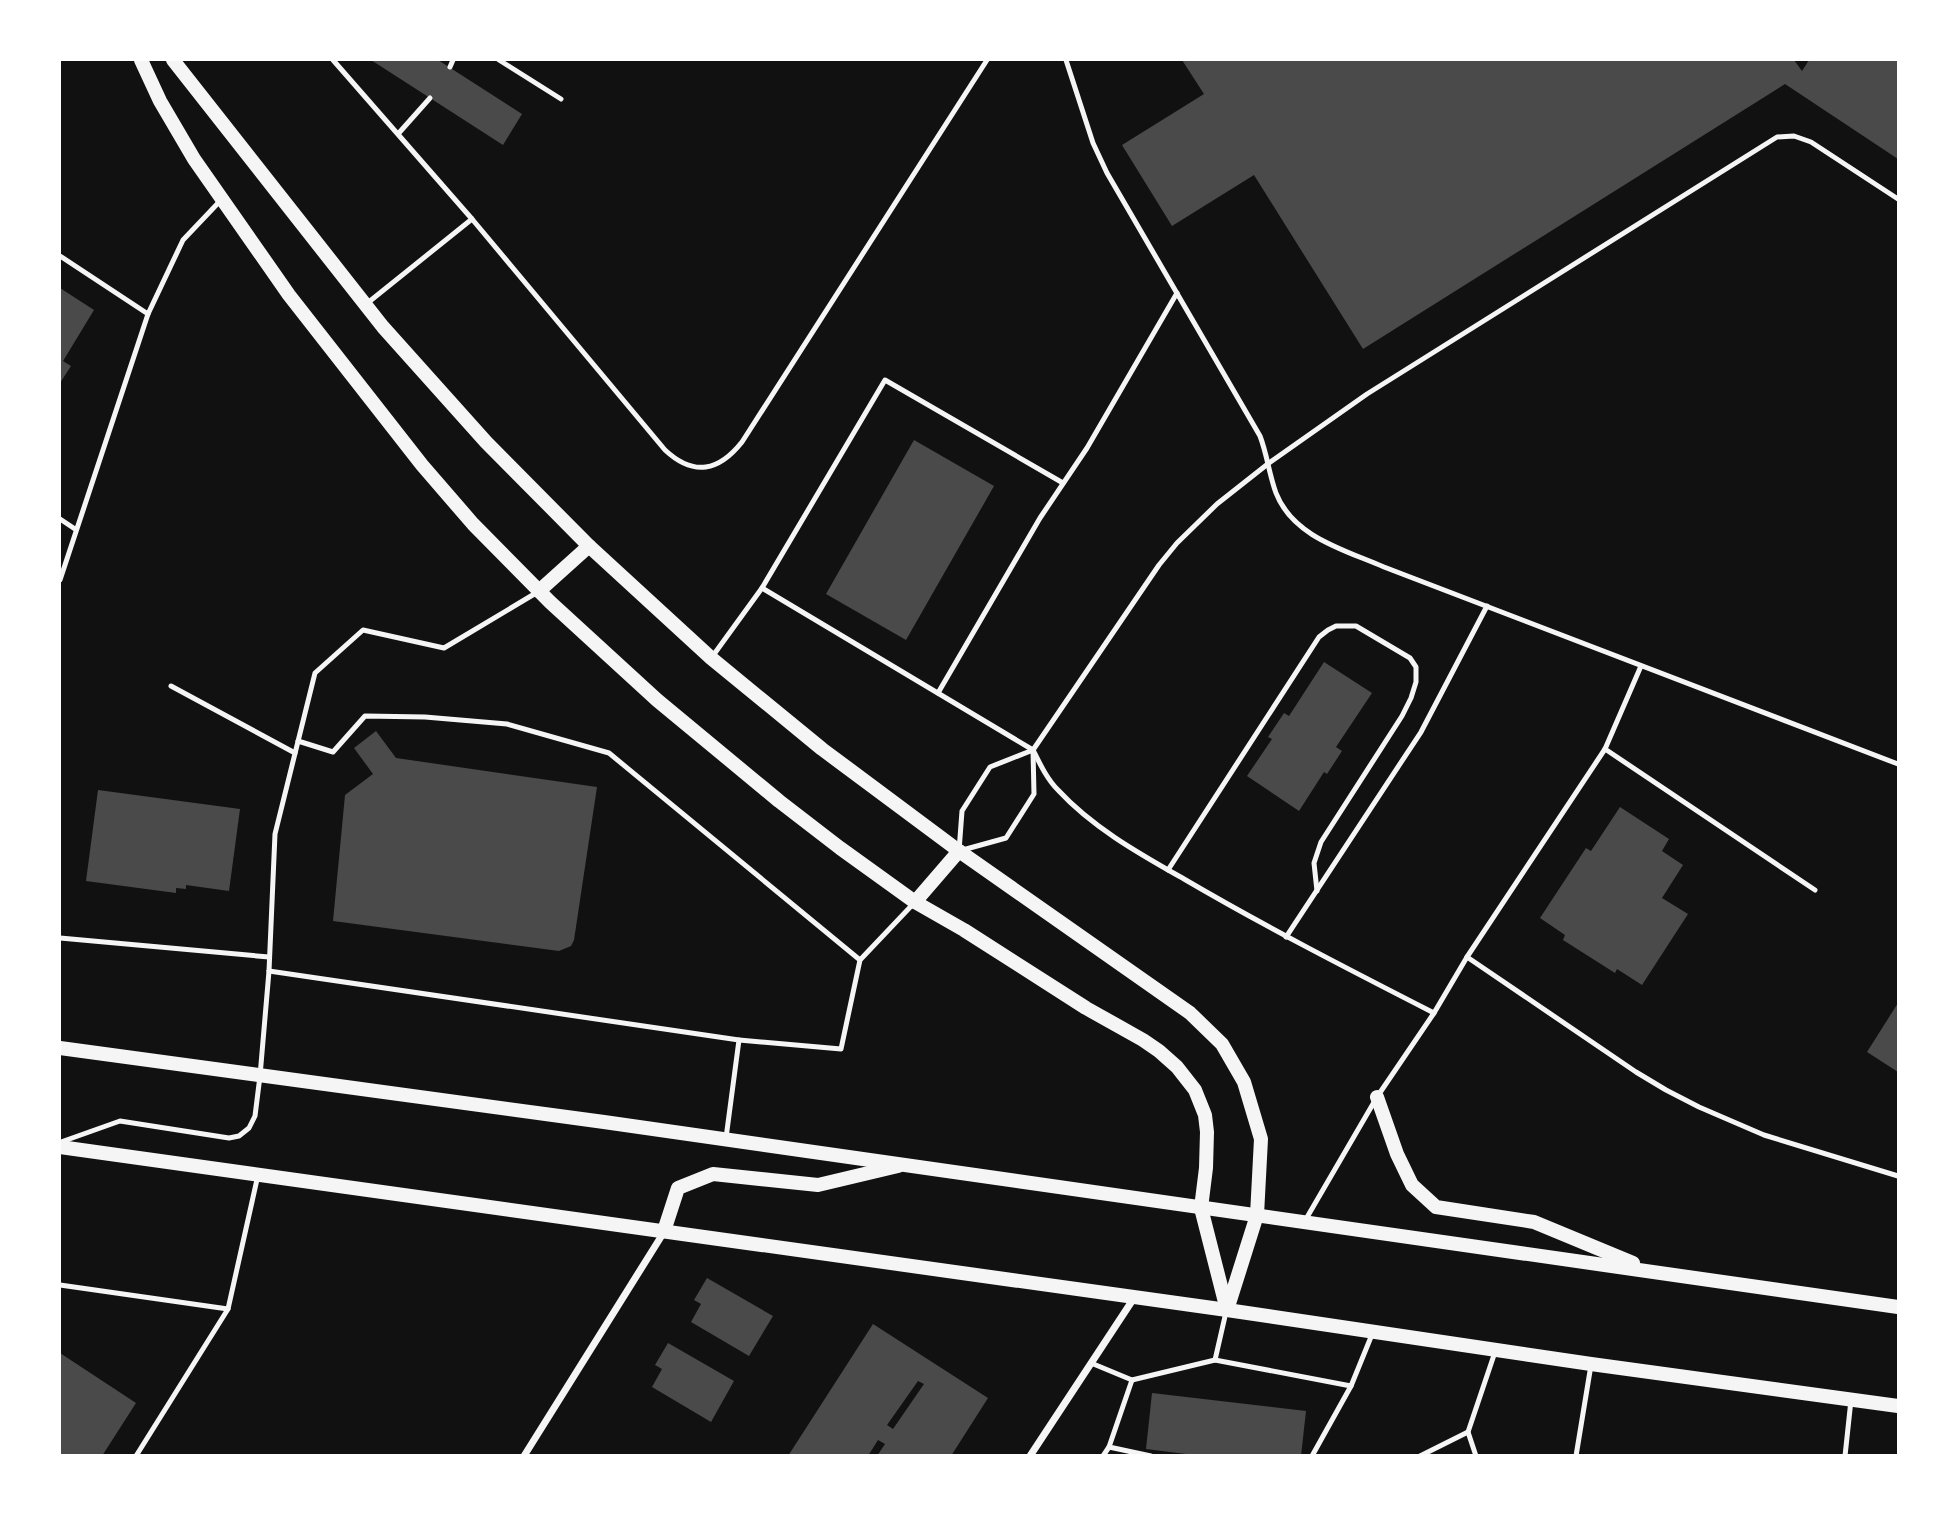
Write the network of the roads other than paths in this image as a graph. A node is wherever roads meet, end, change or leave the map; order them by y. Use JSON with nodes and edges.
{"nodes":[{"id":1,"x":141,"y":60,"type":"edge"},
{"id":2,"x":173,"y":60,"type":"edge"},
{"id":3,"x":333,"y":60,"type":"edge"},
{"id":4,"x":453,"y":60,"type":"edge"},
{"id":5,"x":499,"y":60,"type":"edge"},
{"id":6,"x":986,"y":60,"type":"edge"},
{"id":7,"x":1066,"y":60,"type":"edge"},
{"id":8,"x":450,"y":67,"type":"dead end"},
{"id":9,"x":430,"y":98,"type":"dead end"},
{"id":10,"x":561,"y":100,"type":"dead end"},
{"id":11,"x":398,"y":134,"type":"junction"},
{"id":12,"x":1899,"y":199,"type":"edge"},
{"id":13,"x":221,"y":200,"type":"junction"},
{"id":14,"x":472,"y":219,"type":"junction"},
{"id":15,"x":60,"y":256,"type":"edge"},
{"id":16,"x":1177,"y":293,"type":"junction"},
{"id":17,"x":365,"y":305,"type":"junction"},
{"id":18,"x":148,"y":314,"type":"junction"},
{"id":19,"x":1269,"y":463,"type":"junction"},
{"id":20,"x":1063,"y":483,"type":"junction"},
{"id":21,"x":60,"y":519,"type":"edge"},
{"id":22,"x":75,"y":529,"type":"junction"},
{"id":23,"x":589,"y":546,"type":"junction"},
{"id":24,"x":60,"y":580,"type":"edge"},
{"id":25,"x":762,"y":587,"type":"junction"},
{"id":26,"x":539,"y":591,"type":"junction"},
{"id":27,"x":1486,"y":607,"type":"junction"},
{"id":28,"x":711,"y":658,"type":"junction"},
{"id":29,"x":1641,"y":666,"type":"junction"},
{"id":30,"x":171,"y":686,"type":"dead end"},
{"id":31,"x":939,"y":693,"type":"junction"},
{"id":32,"x":298,"y":741,"type":"junction"},
{"id":33,"x":1605,"y":749,"type":"junction"},
{"id":34,"x":1033,"y":750,"type":"junction"},
{"id":35,"x":295,"y":753,"type":"junction"},
{"id":36,"x":1899,"y":764,"type":"edge"},
{"id":37,"x":959,"y":851,"type":"junction"},
{"id":38,"x":1168,"y":870,"type":"junction"},
{"id":39,"x":1815,"y":890,"type":"dead end"},
{"id":40,"x":1317,"y":891,"type":"junction"},
{"id":41,"x":915,"y":902,"type":"junction"},
{"id":42,"x":1286,"y":937,"type":"junction"},
{"id":43,"x":60,"y":938,"type":"edge"},
{"id":44,"x":270,"y":957,"type":"junction"},
{"id":45,"x":1467,"y":957,"type":"junction"},
{"id":46,"x":860,"y":960,"type":"junction"},
{"id":47,"x":269,"y":971,"type":"junction"},
{"id":48,"x":1434,"y":1013,"type":"junction"},
{"id":49,"x":739,"y":1040,"type":"junction"},
{"id":50,"x":60,"y":1048,"type":"edge"},
{"id":51,"x":260,"y":1076,"type":"junction"},
{"id":52,"x":1377,"y":1097,"type":"junction"},
{"id":53,"x":726,"y":1140,"type":"junction"},
{"id":54,"x":60,"y":1145,"type":"edge"},
{"id":55,"x":906,"y":1165,"type":"junction"},
{"id":56,"x":258,"y":1175,"type":"junction"},
{"id":57,"x":1899,"y":1176,"type":"edge"},
{"id":58,"x":1201,"y":1208,"type":"junction"},
{"id":59,"x":1257,"y":1215,"type":"junction"},
{"id":60,"x":1305,"y":1222,"type":"junction"},
{"id":61,"x":664,"y":1231,"type":"junction"},
{"id":62,"x":1653,"y":1272,"type":"junction"},
{"id":63,"x":60,"y":1285,"type":"edge"},
{"id":64,"x":1134,"y":1298,"type":"junction"},
{"id":65,"x":1899,"y":1307,"type":"edge"},
{"id":66,"x":228,"y":1309,"type":"junction"},
{"id":67,"x":1227,"y":1310,"type":"junction"},
{"id":68,"x":1373,"y":1332,"type":"junction"},
{"id":69,"x":1496,"y":1349,"type":"junction"},
{"id":70,"x":1215,"y":1360,"type":"junction"},
{"id":71,"x":1091,"y":1363,"type":"junction"},
{"id":72,"x":1591,"y":1364,"type":"junction"},
{"id":73,"x":1132,"y":1380,"type":"junction"},
{"id":74,"x":1351,"y":1386,"type":"junction"},
{"id":75,"x":1850,"y":1400,"type":"junction"},
{"id":76,"x":1899,"y":1406,"type":"edge"},
{"id":77,"x":1468,"y":1432,"type":"junction"},
{"id":78,"x":1110,"y":1447,"type":"junction"},
{"id":79,"x":136,"y":1455,"type":"edge"},
{"id":80,"x":524,"y":1455,"type":"edge"},
{"id":81,"x":1030,"y":1455,"type":"edge"},
{"id":82,"x":1102,"y":1455,"type":"edge"},
{"id":83,"x":1151,"y":1455,"type":"edge"},
{"id":84,"x":1312,"y":1455,"type":"edge"},
{"id":85,"x":1420,"y":1455,"type":"edge"},
{"id":86,"x":1476,"y":1455,"type":"edge"},
{"id":87,"x":1576,"y":1455,"type":"edge"},
{"id":88,"x":1845,"y":1455,"type":"edge"}],
"edges":[{"from":1,"to":13,"type":"main road"},
{"from":2,"to":17,"type":"main road"},
{"from":3,"to":11,"type":"lane"},
{"from":4,"to":8,"type":"lane"},
{"from":5,"to":10,"type":"lane"},
{"from":6,"to":14,"type":"lane"},
{"from":7,"to":16,"type":"lane"},
{"from":9,"to":11,"type":"lane"},
{"from":11,"to":14,"type":"lane"},
{"from":12,"to":19,"type":"lane"},
{"from":13,"to":18,"type":"lane"},
{"from":13,"to":26,"type":"main road"},
{"from":14,"to":17,"type":"lane"},
{"from":15,"to":18,"type":"lane"},
{"from":16,"to":19,"type":"lane"},
{"from":16,"to":20,"type":"lane"},
{"from":17,"to":23,"type":"main road"},
{"from":18,"to":22,"type":"lane"},
{"from":19,"to":27,"type":"lane"},
{"from":19,"to":34,"type":"lane"},
{"from":20,"to":25,"type":"lane"},
{"from":20,"to":31,"type":"lane"},
{"from":21,"to":22,"type":"lane"},
{"from":22,"to":24,"type":"lane"},
{"from":23,"to":26,"type":"main road"},
{"from":23,"to":28,"type":"main road"},
{"from":25,"to":28,"type":"lane"},
{"from":25,"to":31,"type":"lane"},
{"from":26,"to":32,"type":"lane"},
{"from":26,"to":41,"type":"main road"},
{"from":27,"to":29,"type":"lane"},
{"from":27,"to":40,"type":"lane"},
{"from":28,"to":37,"type":"main road"},
{"from":29,"to":33,"type":"lane"},
{"from":29,"to":36,"type":"lane"},
{"from":30,"to":35,"type":"lane"},
{"from":31,"to":34,"type":"lane"},
{"from":32,"to":35,"type":"lane"},
{"from":32,"to":46,"type":"lane"},
{"from":33,"to":39,"type":"lane"},
{"from":33,"to":45,"type":"lane"},
{"from":34,"to":37,"type":"lane"},
{"from":34,"to":37,"type":"lane"},
{"from":34,"to":38,"type":"lane"},
{"from":35,"to":44,"type":"lane"},
{"from":37,"to":41,"type":"main road"},
{"from":37,"to":59,"type":"main road"},
{"from":38,"to":40,"type":"lane"},
{"from":38,"to":42,"type":"lane"},
{"from":40,"to":42,"type":"lane"},
{"from":41,"to":46,"type":"lane"},
{"from":41,"to":58,"type":"main road"},
{"from":42,"to":48,"type":"lane"},
{"from":43,"to":44,"type":"lane"},
{"from":44,"to":47,"type":"lane"},
{"from":45,"to":48,"type":"lane"},
{"from":45,"to":57,"type":"lane"},
{"from":46,"to":49,"type":"lane"},
{"from":47,"to":49,"type":"lane"},
{"from":47,"to":51,"type":"lane"},
{"from":48,"to":52,"type":"lane"},
{"from":49,"to":53,"type":"lane"},
{"from":50,"to":51,"type":"main road"},
{"from":51,"to":53,"type":"main road"},
{"from":51,"to":54,"type":"lane"},
{"from":52,"to":60,"type":"lane"},
{"from":52,"to":62,"type":"main road"},
{"from":53,"to":55,"type":"main road"},
{"from":54,"to":56,"type":"main road"},
{"from":55,"to":58,"type":"main road"},
{"from":55,"to":61,"type":"main road"},
{"from":56,"to":61,"type":"main road"},
{"from":56,"to":66,"type":"lane"},
{"from":58,"to":59,"type":"main road"},
{"from":58,"to":67,"type":"main road"},
{"from":59,"to":60,"type":"main road"},
{"from":59,"to":67,"type":"main road"},
{"from":60,"to":62,"type":"main road"},
{"from":61,"to":64,"type":"main road"},
{"from":61,"to":80,"type":"street"},
{"from":62,"to":65,"type":"main road"},
{"from":63,"to":66,"type":"lane"},
{"from":64,"to":67,"type":"main road"},
{"from":64,"to":71,"type":"street"},
{"from":66,"to":79,"type":"lane"},
{"from":67,"to":68,"type":"main road"},
{"from":67,"to":70,"type":"lane"},
{"from":68,"to":69,"type":"main road"},
{"from":68,"to":74,"type":"lane"},
{"from":69,"to":72,"type":"main road"},
{"from":69,"to":77,"type":"lane"},
{"from":70,"to":73,"type":"lane"},
{"from":70,"to":74,"type":"lane"},
{"from":71,"to":73,"type":"lane"},
{"from":71,"to":81,"type":"street"},
{"from":72,"to":75,"type":"main road"},
{"from":72,"to":87,"type":"lane"},
{"from":73,"to":78,"type":"lane"},
{"from":74,"to":84,"type":"lane"},
{"from":75,"to":76,"type":"main road"},
{"from":75,"to":88,"type":"lane"},
{"from":77,"to":85,"type":"lane"},
{"from":77,"to":86,"type":"lane"},
{"from":78,"to":82,"type":"lane"},
{"from":78,"to":83,"type":"lane"}]}
